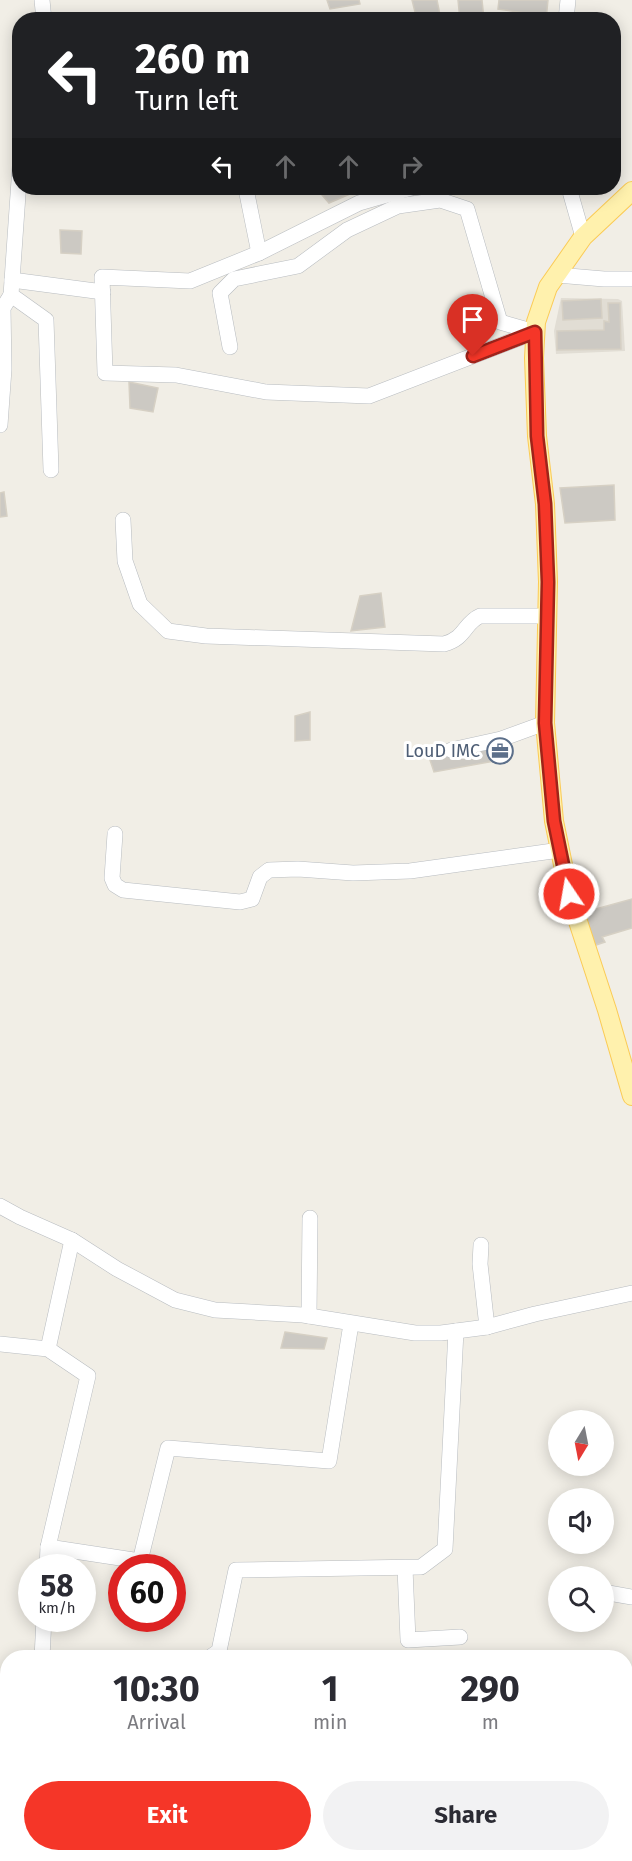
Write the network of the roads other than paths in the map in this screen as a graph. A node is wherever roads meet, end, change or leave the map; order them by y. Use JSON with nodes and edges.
{"nodes":[{"id":1,"x":632,"y":191,"type":"edge"},
{"id":2,"x":18,"y":195,"type":"edge"},
{"id":3,"x":247,"y":195,"type":"edge"},
{"id":4,"x":387,"y":195,"type":"edge"},
{"id":5,"x":571,"y":195,"type":"edge"},
{"id":6,"x":583,"y":237,"type":"junction"},
{"id":7,"x":259,"y":253,"type":"junction"},
{"id":8,"x":557,"y":275,"type":"junction"},
{"id":9,"x":632,"y":279,"type":"edge"},
{"id":10,"x":11,"y":288,"type":"junction"},
{"id":11,"x":103,"y":292,"type":"junction"},
{"id":12,"x":535,"y":332,"type":"junction"},
{"id":13,"x":230,"y":347,"type":"dead end"},
{"id":14,"x":0,"y":425,"type":"edge"},
{"id":15,"x":51,"y":470,"type":"dead end"},
{"id":16,"x":123,"y":520,"type":"dead end"},
{"id":17,"x":547,"y":615,"type":"junction"},
{"id":18,"x":545,"y":723,"type":"junction"},
{"id":19,"x":451,"y":750,"type":"dead end"},
{"id":20,"x":115,"y":834,"type":"dead end"},
{"id":21,"x":560,"y":850,"type":"junction"},
{"id":22,"x":632,"y":1096,"type":"edge"},
{"id":23,"x":0,"y":1206,"type":"edge"},
{"id":24,"x":310,"y":1218,"type":"dead end"},
{"id":25,"x":72,"y":1240,"type":"junction"},
{"id":26,"x":481,"y":1245,"type":"dead end"},
{"id":27,"x":632,"y":1293,"type":"edge"},
{"id":28,"x":309,"y":1316,"type":"junction"},
{"id":29,"x":351,"y":1324,"type":"junction"},
{"id":30,"x":487,"y":1327,"type":"junction"},
{"id":31,"x":456,"y":1331,"type":"junction"},
{"id":32,"x":0,"y":1344,"type":"edge"},
{"id":33,"x":48,"y":1349,"type":"junction"},
{"id":34,"x":48,"y":1547,"type":"junction"},
{"id":35,"x":48,"y":1554,"type":"edge"},
{"id":36,"x":405,"y":1568,"type":"junction"},
{"id":37,"x":614,"y":1594,"type":"edge"},
{"id":38,"x":632,"y":1597,"type":"edge"},
{"id":39,"x":43,"y":1632,"type":"edge"},
{"id":40,"x":460,"y":1637,"type":"dead end"},
{"id":41,"x":42,"y":1650,"type":"edge"},
{"id":42,"x":219,"y":1650,"type":"edge"}],
"edges":[{"from":1,"to":6,"type":"main road"},
{"from":2,"to":10,"type":"street"},
{"from":3,"to":7,"type":"street"},
{"from":4,"to":7,"type":"street"},
{"from":5,"to":6,"type":"street"},
{"from":6,"to":8,"type":"main road"},
{"from":7,"to":11,"type":"street"},
{"from":8,"to":9,"type":"street"},
{"from":8,"to":12,"type":"main road"},
{"from":10,"to":11,"type":"street"},
{"from":10,"to":14,"type":"street"},
{"from":10,"to":15,"type":"street"},
{"from":11,"to":12,"type":"street"},
{"from":12,"to":13,"type":"street"},
{"from":12,"to":17,"type":"main road"},
{"from":16,"to":17,"type":"street"},
{"from":17,"to":18,"type":"main road"},
{"from":18,"to":19,"type":"street"},
{"from":18,"to":21,"type":"main road"},
{"from":20,"to":21,"type":"street"},
{"from":21,"to":22,"type":"main road"},
{"from":23,"to":25,"type":"street"},
{"from":24,"to":28,"type":"street"},
{"from":25,"to":28,"type":"street"},
{"from":25,"to":33,"type":"street"},
{"from":26,"to":30,"type":"street"},
{"from":27,"to":30,"type":"street"},
{"from":28,"to":29,"type":"street"},
{"from":29,"to":31,"type":"street"},
{"from":29,"to":34,"type":"street"},
{"from":30,"to":31,"type":"street"},
{"from":31,"to":36,"type":"street"},
{"from":32,"to":33,"type":"street"},
{"from":33,"to":34,"type":"street"},
{"from":34,"to":35,"type":"street"},
{"from":36,"to":40,"type":"street"},
{"from":36,"to":42,"type":"street"},
{"from":37,"to":38,"type":"street"},
{"from":39,"to":41,"type":"street"}]}
